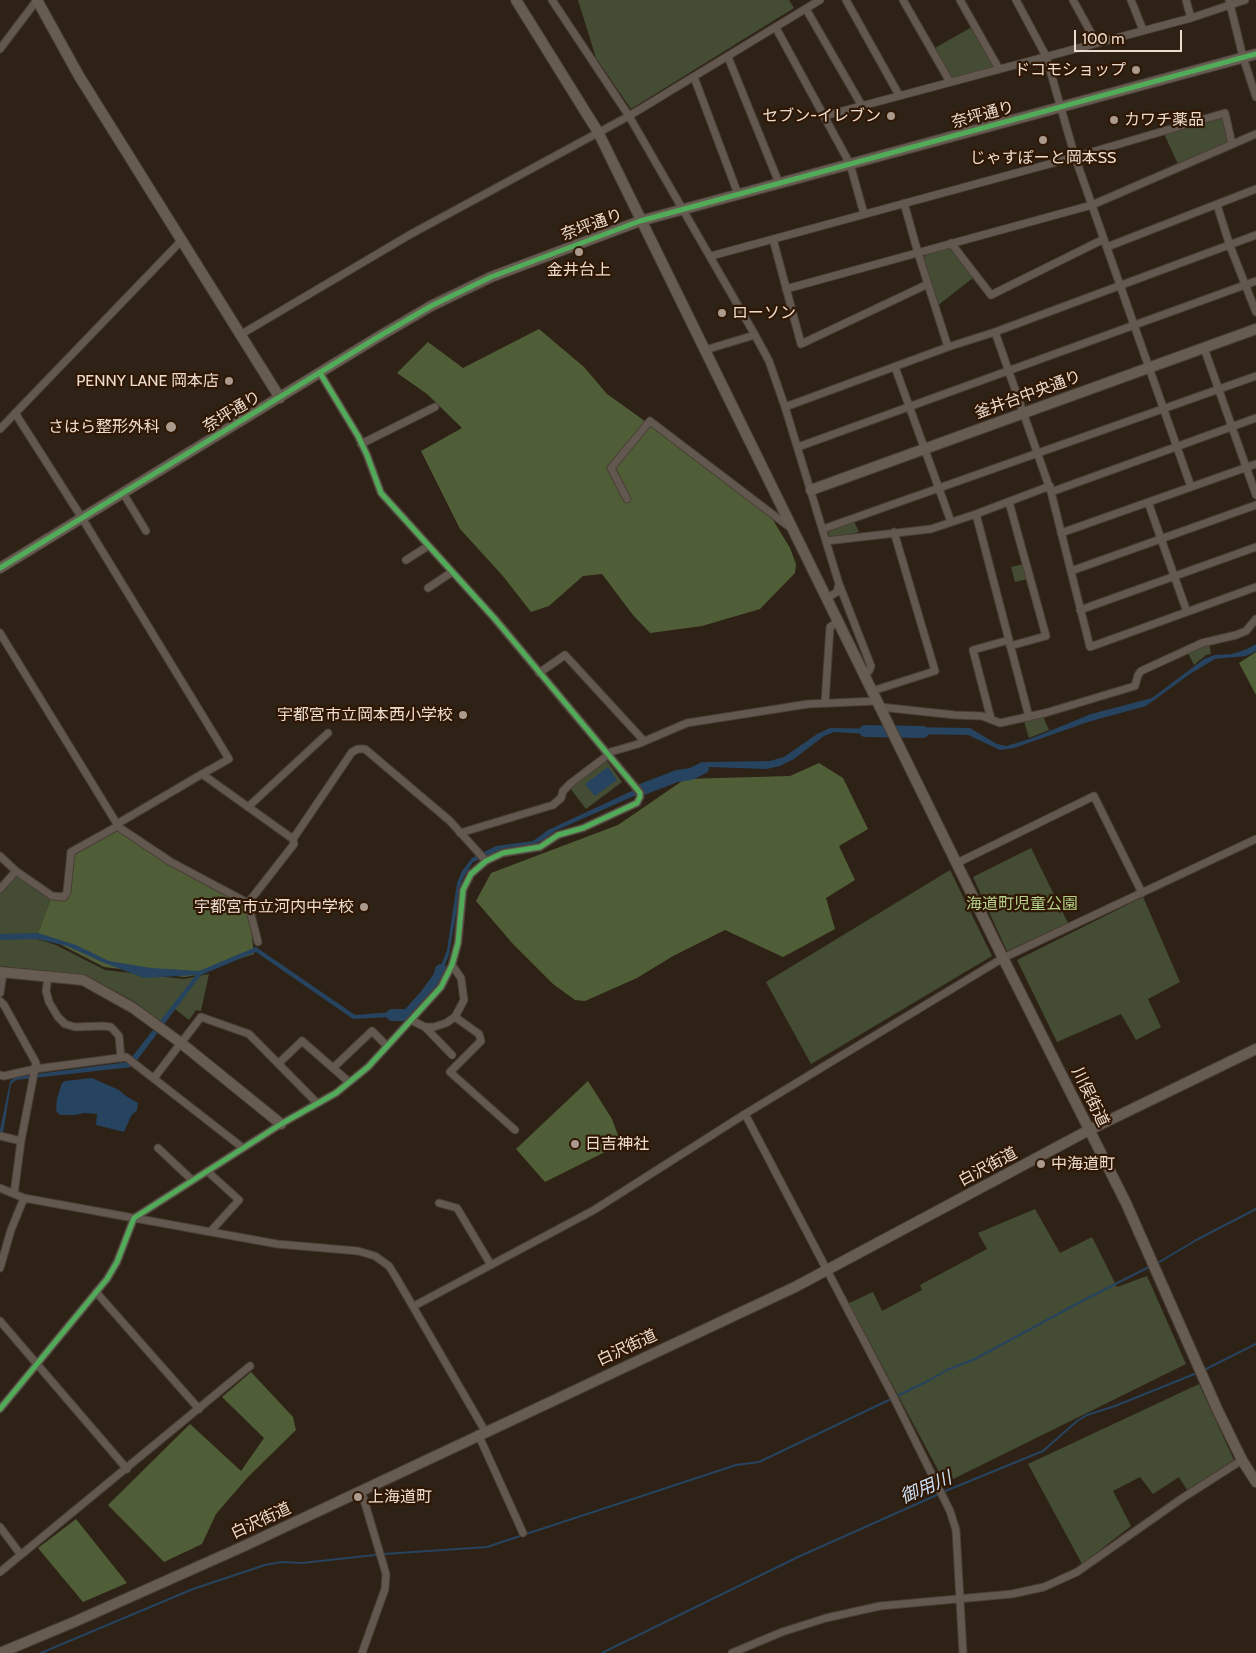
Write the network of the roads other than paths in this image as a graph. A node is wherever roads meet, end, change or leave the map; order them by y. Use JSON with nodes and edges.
{"nodes":[{"id":1,"x":37,"y":0,"type":"edge"},
{"id":2,"x":516,"y":0,"type":"edge"},
{"id":3,"x":552,"y":0,"type":"edge"},
{"id":4,"x":820,"y":0,"type":"edge"},
{"id":5,"x":846,"y":0,"type":"edge"},
{"id":6,"x":903,"y":0,"type":"edge"},
{"id":7,"x":960,"y":0,"type":"edge"},
{"id":8,"x":1016,"y":0,"type":"edge"},
{"id":9,"x":1073,"y":0,"type":"edge"},
{"id":10,"x":1131,"y":0,"type":"edge"},
{"id":11,"x":1186,"y":0,"type":"edge"},
{"id":12,"x":1245,"y":0,"type":"edge"},
{"id":13,"x":1229,"y":3,"type":"edge"},
{"id":14,"x":806,"y":9,"type":"junction"},
{"id":15,"x":1191,"y":18,"type":"junction"},
{"id":16,"x":776,"y":28,"type":"junction"},
{"id":17,"x":1143,"y":30,"type":"junction"},
{"id":18,"x":1096,"y":42,"type":"junction"},
{"id":19,"x":0,"y":49,"type":"edge"},
{"id":20,"x":1256,"y":54,"type":"edge"},
{"id":21,"x":728,"y":56,"type":"junction"},
{"id":22,"x":1046,"y":56,"type":"junction"},
{"id":23,"x":1243,"y":57,"type":"junction"},
{"id":24,"x":998,"y":69,"type":"junction"},
{"id":25,"x":694,"y":77,"type":"junction"},
{"id":26,"x":950,"y":82,"type":"junction"},
{"id":27,"x":1254,"y":87,"type":"edge"},
{"id":28,"x":900,"y":96,"type":"junction"},
{"id":29,"x":1256,"y":97,"type":"edge"},
{"id":30,"x":862,"y":106,"type":"junction"},
{"id":31,"x":1061,"y":107,"type":"junction"},
{"id":32,"x":629,"y":116,"type":"junction"},
{"id":33,"x":824,"y":116,"type":"junction"},
{"id":34,"x":598,"y":132,"type":"junction"},
{"id":35,"x":1256,"y":134,"type":"edge"},
{"id":36,"x":1232,"y":144,"type":"junction"},
{"id":37,"x":1075,"y":157,"type":"junction"},
{"id":38,"x":850,"y":164,"type":"junction"},
{"id":39,"x":779,"y":183,"type":"junction"},
{"id":40,"x":1256,"y":189,"type":"edge"},
{"id":41,"x":738,"y":194,"type":"junction"},
{"id":42,"x":904,"y":203,"type":"junction"},
{"id":43,"x":1092,"y":205,"type":"junction"},
{"id":44,"x":1217,"y":206,"type":"junction"},
{"id":45,"x":683,"y":210,"type":"junction"},
{"id":46,"x":864,"y":214,"type":"junction"},
{"id":47,"x":640,"y":221,"type":"junction"},
{"id":48,"x":1256,"y":235,"type":"edge"},
{"id":49,"x":773,"y":239,"type":"junction"},
{"id":50,"x":1104,"y":239,"type":"junction"},
{"id":51,"x":182,"y":240,"type":"junction"},
{"id":52,"x":951,"y":243,"type":"junction"},
{"id":53,"x":1230,"y":246,"type":"junction"},
{"id":54,"x":1107,"y":247,"type":"junction"},
{"id":55,"x":918,"y":253,"type":"junction"},
{"id":56,"x":711,"y":256,"type":"junction"},
{"id":57,"x":1256,"y":281,"type":"edge"},
{"id":58,"x":928,"y":284,"type":"junction"},
{"id":59,"x":1246,"y":285,"type":"junction"},
{"id":60,"x":1121,"y":286,"type":"junction"},
{"id":61,"x":786,"y":289,"type":"junction"},
{"id":62,"x":1256,"y":312,"type":"edge"},
{"id":63,"x":1135,"y":325,"type":"junction"},
{"id":64,"x":1256,"y":329,"type":"edge"},
{"id":65,"x":995,"y":332,"type":"junction"},
{"id":66,"x":755,"y":334,"type":"junction"},
{"id":67,"x":240,"y":336,"type":"junction"},
{"id":68,"x":948,"y":347,"type":"junction"},
{"id":69,"x":1204,"y":348,"type":"junction"},
{"id":70,"x":705,"y":350,"type":"junction"},
{"id":71,"x":895,"y":367,"type":"junction"},
{"id":72,"x":1150,"y":368,"type":"junction"},
{"id":73,"x":1008,"y":371,"type":"junction"},
{"id":74,"x":320,"y":373,"type":"junction"},
{"id":75,"x":1256,"y":376,"type":"edge"},
{"id":76,"x":1218,"y":389,"type":"junction"},
{"id":77,"x":280,"y":398,"type":"junction"},
{"id":78,"x":910,"y":406,"type":"junction"},
{"id":79,"x":785,"y":407,"type":"junction"},
{"id":80,"x":435,"y":408,"type":"dead end"},
{"id":81,"x":1164,"y":408,"type":"junction"},
{"id":82,"x":15,"y":413,"type":"junction"},
{"id":83,"x":1024,"y":413,"type":"junction"},
{"id":84,"x":1256,"y":418,"type":"edge"},
{"id":85,"x":1232,"y":427,"type":"junction"},
{"id":86,"x":0,"y":429,"type":"edge"},
{"id":87,"x":361,"y":444,"type":"junction"},
{"id":88,"x":798,"y":447,"type":"junction"},
{"id":89,"x":1177,"y":447,"type":"junction"},
{"id":90,"x":924,"y":448,"type":"junction"},
{"id":91,"x":1038,"y":453,"type":"junction"},
{"id":92,"x":1256,"y":464,"type":"edge"},
{"id":93,"x":1246,"y":468,"type":"junction"},
{"id":94,"x":1191,"y":487,"type":"junction"},
{"id":95,"x":939,"y":488,"type":"junction"},
{"id":96,"x":1050,"y":489,"type":"junction"},
{"id":97,"x":811,"y":490,"type":"junction"},
{"id":98,"x":123,"y":493,"type":"junction"},
{"id":99,"x":1256,"y":494,"type":"edge"},
{"id":100,"x":627,"y":499,"type":"dead end"},
{"id":101,"x":1009,"y":502,"type":"junction"},
{"id":102,"x":1148,"y":502,"type":"junction"},
{"id":103,"x":1256,"y":505,"type":"edge"},
{"id":104,"x":976,"y":514,"type":"junction"},
{"id":105,"x":82,"y":518,"type":"junction"},
{"id":106,"x":951,"y":522,"type":"junction"},
{"id":107,"x":823,"y":529,"type":"junction"},
{"id":108,"x":146,"y":531,"type":"dead end"},
{"id":109,"x":794,"y":531,"type":"junction"},
{"id":110,"x":894,"y":532,"type":"junction"},
{"id":111,"x":1061,"y":533,"type":"junction"},
{"id":112,"x":1161,"y":539,"type":"junction"},
{"id":113,"x":826,"y":541,"type":"junction"},
{"id":114,"x":428,"y":546,"type":"junction"},
{"id":115,"x":1256,"y":547,"type":"edge"},
{"id":116,"x":406,"y":560,"type":"dead end"},
{"id":117,"x":0,"y":568,"type":"edge"},
{"id":118,"x":1071,"y":571,"type":"junction"},
{"id":119,"x":452,"y":572,"type":"junction"},
{"id":120,"x":1174,"y":576,"type":"junction"},
{"id":121,"x":839,"y":584,"type":"junction"},
{"id":122,"x":1256,"y":586,"type":"edge"},
{"id":123,"x":428,"y":588,"type":"dead end"},
{"id":124,"x":827,"y":598,"type":"junction"},
{"id":125,"x":1080,"y":610,"type":"junction"},
{"id":126,"x":1187,"y":612,"type":"junction"},
{"id":127,"x":1256,"y":619,"type":"edge"},
{"id":128,"x":838,"y":621,"type":"junction"},
{"id":129,"x":0,"y":633,"type":"edge"},
{"id":130,"x":1010,"y":643,"type":"junction"},
{"id":131,"x":540,"y":673,"type":"junction"},
{"id":132,"x":864,"y":674,"type":"junction"},
{"id":133,"x":877,"y":699,"type":"junction"},
{"id":134,"x":825,"y":703,"type":"junction"},
{"id":135,"x":1029,"y":717,"type":"junction"},
{"id":136,"x":990,"y":719,"type":"junction"},
{"id":137,"x":328,"y":733,"type":"dead end"},
{"id":138,"x":644,"y":741,"type":"junction"},
{"id":139,"x":608,"y":754,"type":"junction"},
{"id":140,"x":202,"y":774,"type":"junction"},
{"id":141,"x":248,"y":807,"type":"junction"},
{"id":142,"x":117,"y":824,"type":"junction"},
{"id":143,"x":460,"y":832,"type":"junction"},
{"id":144,"x":1256,"y":838,"type":"edge"},
{"id":145,"x":294,"y":839,"type":"junction"},
{"id":146,"x":0,"y":856,"type":"edge"},
{"id":147,"x":483,"y":858,"type":"junction"},
{"id":148,"x":957,"y":863,"type":"junction"},
{"id":149,"x":16,"y":871,"type":"junction"},
{"id":150,"x":0,"y":889,"type":"edge"},
{"id":151,"x":1142,"y":893,"type":"junction"},
{"id":152,"x":248,"y":902,"type":"junction"},
{"id":153,"x":258,"y":942,"type":"dead end"},
{"id":154,"x":1003,"y":958,"type":"junction"},
{"id":155,"x":452,"y":965,"type":"junction"},
{"id":156,"x":1,"y":973,"type":"edge"},
{"id":157,"x":48,"y":977,"type":"junction"},
{"id":158,"x":0,"y":993,"type":"edge"},
{"id":159,"x":0,"y":1001,"type":"edge"},
{"id":160,"x":455,"y":1017,"type":"junction"},
{"id":161,"x":411,"y":1020,"type":"junction"},
{"id":162,"x":425,"y":1027,"type":"junction"},
{"id":163,"x":181,"y":1043,"type":"junction"},
{"id":164,"x":387,"y":1046,"type":"junction"},
{"id":165,"x":1256,"y":1049,"type":"edge"},
{"id":166,"x":452,"y":1055,"type":"dead end"},
{"id":167,"x":121,"y":1058,"type":"junction"},
{"id":168,"x":278,"y":1063,"type":"junction"},
{"id":169,"x":333,"y":1068,"type":"junction"},
{"id":170,"x":34,"y":1074,"type":"junction"},
{"id":171,"x":0,"y":1075,"type":"edge"},
{"id":172,"x":154,"y":1078,"type":"junction"},
{"id":173,"x":349,"y":1082,"type":"junction"},
{"id":174,"x":317,"y":1102,"type":"junction"},
{"id":175,"x":745,"y":1114,"type":"junction"},
{"id":176,"x":280,"y":1124,"type":"junction"},
{"id":177,"x":515,"y":1130,"type":"dead end"},
{"id":178,"x":1089,"y":1130,"type":"junction"},
{"id":179,"x":0,"y":1137,"type":"edge"},
{"id":180,"x":21,"y":1141,"type":"junction"},
{"id":181,"x":158,"y":1148,"type":"dead end"},
{"id":182,"x":243,"y":1148,"type":"junction"},
{"id":183,"x":207,"y":1171,"type":"junction"},
{"id":184,"x":192,"y":1180,"type":"junction"},
{"id":185,"x":0,"y":1188,"type":"edge"},
{"id":186,"x":14,"y":1194,"type":"junction"},
{"id":187,"x":24,"y":1198,"type":"junction"},
{"id":188,"x":439,"y":1203,"type":"dead end"},
{"id":189,"x":134,"y":1218,"type":"junction"},
{"id":190,"x":210,"y":1232,"type":"junction"},
{"id":191,"x":491,"y":1265,"type":"junction"},
{"id":192,"x":0,"y":1268,"type":"edge"},
{"id":193,"x":826,"y":1270,"type":"junction"},
{"id":194,"x":96,"y":1292,"type":"junction"},
{"id":195,"x":414,"y":1306,"type":"junction"},
{"id":196,"x":0,"y":1320,"type":"edge"},
{"id":197,"x":38,"y":1364,"type":"junction"},
{"id":198,"x":250,"y":1366,"type":"dead end"},
{"id":199,"x":0,"y":1409,"type":"edge"},
{"id":200,"x":199,"y":1409,"type":"junction"},
{"id":201,"x":482,"y":1432,"type":"junction"},
{"id":202,"x":1242,"y":1460,"type":"junction"},
{"id":203,"x":127,"y":1469,"type":"junction"},
{"id":204,"x":1256,"y":1482,"type":"edge"},
{"id":205,"x":361,"y":1490,"type":"junction"},
{"id":206,"x":0,"y":1527,"type":"edge"},
{"id":207,"x":523,"y":1533,"type":"dead end"},
{"id":208,"x":21,"y":1555,"type":"junction"},
{"id":209,"x":0,"y":1572,"type":"edge"},
{"id":210,"x":960,"y":1599,"type":"junction"},
{"id":211,"x":0,"y":1653,"type":"edge"},
{"id":212,"x":362,"y":1653,"type":"edge"},
{"id":213,"x":732,"y":1653,"type":"edge"},
{"id":214,"x":963,"y":1653,"type":"edge"}],
"edges":[{"from":1,"to":19,"type":"street"},
{"from":1,"to":51,"type":"main road"},
{"from":2,"to":34,"type":"main road","name":"川俣街道"},
{"from":3,"to":32,"type":"street"},
{"from":4,"to":14,"type":"street"},
{"from":5,"to":28,"type":"street"},
{"from":6,"to":26,"type":"street"},
{"from":7,"to":24,"type":"street"},
{"from":8,"to":22,"type":"street"},
{"from":9,"to":18,"type":"street"},
{"from":10,"to":17,"type":"street"},
{"from":11,"to":15,"type":"street"},
{"from":12,"to":13,"type":"street"},
{"from":13,"to":15,"type":"street"},
{"from":13,"to":23,"type":"street"},
{"from":14,"to":16,"type":"street"},
{"from":14,"to":30,"type":"street"},
{"from":15,"to":17,"type":"street"},
{"from":16,"to":21,"type":"street"},
{"from":16,"to":33,"type":"street"},
{"from":17,"to":18,"type":"street"},
{"from":18,"to":22,"type":"street"},
{"from":20,"to":23,"type":"main road","name":"奈坪通り"},
{"from":21,"to":25,"type":"street"},
{"from":21,"to":39,"type":"street"},
{"from":22,"to":24,"type":"street"},
{"from":22,"to":31,"type":"street"},
{"from":23,"to":27,"type":"street"},
{"from":23,"to":31,"type":"main road","name":"奈坪通り"},
{"from":24,"to":26,"type":"street"},
{"from":25,"to":32,"type":"street"},
{"from":25,"to":41,"type":"street"},
{"from":26,"to":28,"type":"street"},
{"from":27,"to":29,"type":"street"},
{"from":28,"to":30,"type":"street"},
{"from":30,"to":33,"type":"street"},
{"from":31,"to":37,"type":"street"},
{"from":31,"to":38,"type":"main road","name":"奈坪通り"},
{"from":32,"to":34,"type":"street"},
{"from":32,"to":45,"type":"street"},
{"from":33,"to":38,"type":"street"},
{"from":34,"to":47,"type":"main road","name":"川俣街道"},
{"from":34,"to":67,"type":"street"},
{"from":35,"to":36,"type":"street"},
{"from":36,"to":37,"type":"street"},
{"from":36,"to":43,"type":"street"},
{"from":37,"to":42,"type":"street"},
{"from":37,"to":43,"type":"street"},
{"from":38,"to":39,"type":"main road","name":"奈坪通り"},
{"from":38,"to":46,"type":"street"},
{"from":39,"to":41,"type":"main road","name":"奈坪通り"},
{"from":40,"to":44,"type":"street"},
{"from":41,"to":45,"type":"main road","name":"奈坪通り"},
{"from":42,"to":46,"type":"street"},
{"from":42,"to":55,"type":"street"},
{"from":43,"to":50,"type":"street"},
{"from":43,"to":52,"type":"street"},
{"from":44,"to":53,"type":"street"},
{"from":44,"to":54,"type":"street"},
{"from":45,"to":47,"type":"main road","name":"奈坪通り"},
{"from":45,"to":56,"type":"street"},
{"from":46,"to":49,"type":"street"},
{"from":47,"to":70,"type":"main road","name":"川俣街道"},
{"from":47,"to":74,"type":"main road","name":"奈坪通り"},
{"from":48,"to":53,"type":"street"},
{"from":49,"to":56,"type":"street"},
{"from":49,"to":61,"type":"street"},
{"from":50,"to":52,"type":"street"},
{"from":50,"to":54,"type":"street"},
{"from":51,"to":67,"type":"main road"},
{"from":51,"to":82,"type":"street"},
{"from":52,"to":55,"type":"street"},
{"from":53,"to":59,"type":"street"},
{"from":53,"to":60,"type":"street"},
{"from":54,"to":60,"type":"street"},
{"from":55,"to":58,"type":"street"},
{"from":55,"to":61,"type":"street"},
{"from":56,"to":66,"type":"street"},
{"from":57,"to":59,"type":"street"},
{"from":58,"to":61,"type":"street"},
{"from":58,"to":68,"type":"street"},
{"from":59,"to":62,"type":"street"},
{"from":59,"to":63,"type":"street"},
{"from":60,"to":63,"type":"street"},
{"from":60,"to":65,"type":"street"},
{"from":63,"to":72,"type":"street"},
{"from":63,"to":73,"type":"street"},
{"from":64,"to":69,"type":"main road","name":"釜井台中央通り"},
{"from":65,"to":68,"type":"street"},
{"from":65,"to":73,"type":"street"},
{"from":66,"to":70,"type":"street"},
{"from":66,"to":79,"type":"street"},
{"from":67,"to":77,"type":"main road"},
{"from":68,"to":71,"type":"street"},
{"from":69,"to":72,"type":"main road","name":"釜井台中央通り"},
{"from":69,"to":76,"type":"street"},
{"from":70,"to":109,"type":"main road","name":"川俣街道"},
{"from":71,"to":78,"type":"street"},
{"from":71,"to":79,"type":"street"},
{"from":72,"to":81,"type":"street"},
{"from":72,"to":83,"type":"main road","name":"釜井台中央通り"},
{"from":73,"to":78,"type":"street"},
{"from":73,"to":83,"type":"street"},
{"from":74,"to":77,"type":"main road","name":"奈坪通り"},
{"from":74,"to":87,"type":"street"},
{"from":75,"to":76,"type":"street"},
{"from":76,"to":81,"type":"street"},
{"from":76,"to":85,"type":"street"},
{"from":77,"to":98,"type":"main road","name":"奈坪通り"},
{"from":78,"to":88,"type":"street"},
{"from":78,"to":90,"type":"street"},
{"from":79,"to":88,"type":"street"},
{"from":80,"to":87,"type":"street"},
{"from":81,"to":89,"type":"street"},
{"from":81,"to":91,"type":"street"},
{"from":82,"to":86,"type":"street"},
{"from":82,"to":105,"type":"street"},
{"from":83,"to":90,"type":"main road","name":"釜井台中央通り"},
{"from":83,"to":91,"type":"street"},
{"from":84,"to":85,"type":"street"},
{"from":85,"to":89,"type":"street"},
{"from":85,"to":93,"type":"street"},
{"from":87,"to":114,"type":"street"},
{"from":88,"to":97,"type":"street"},
{"from":89,"to":94,"type":"street"},
{"from":89,"to":96,"type":"street"},
{"from":90,"to":95,"type":"street"},
{"from":90,"to":97,"type":"main road","name":"釜井台中央通り"},
{"from":91,"to":95,"type":"street"},
{"from":91,"to":96,"type":"street"},
{"from":92,"to":93,"type":"street"},
{"from":93,"to":94,"type":"street"},
{"from":93,"to":99,"type":"street"},
{"from":94,"to":102,"type":"street"},
{"from":95,"to":106,"type":"street"},
{"from":95,"to":107,"type":"street"},
{"from":96,"to":101,"type":"street"},
{"from":96,"to":111,"type":"street"},
{"from":97,"to":107,"type":"street"},
{"from":98,"to":105,"type":"main road","name":"奈坪通り"},
{"from":98,"to":108,"type":"street"},
{"from":100,"to":109,"type":"street"},
{"from":101,"to":104,"type":"street"},
{"from":101,"to":130,"type":"street"},
{"from":102,"to":111,"type":"street"},
{"from":102,"to":112,"type":"street"},
{"from":103,"to":112,"type":"street"},
{"from":104,"to":106,"type":"street"},
{"from":104,"to":130,"type":"street"},
{"from":105,"to":117,"type":"main road","name":"奈坪通り"},
{"from":105,"to":140,"type":"street"},
{"from":106,"to":110,"type":"street"},
{"from":107,"to":113,"type":"street"},
{"from":109,"to":124,"type":"main road","name":"川俣街道"},
{"from":110,"to":113,"type":"street"},
{"from":110,"to":133,"type":"street"},
{"from":111,"to":118,"type":"street"},
{"from":112,"to":118,"type":"street"},
{"from":112,"to":120,"type":"street"},
{"from":113,"to":121,"type":"street"},
{"from":114,"to":116,"type":"street"},
{"from":114,"to":119,"type":"street"},
{"from":115,"to":120,"type":"street"},
{"from":118,"to":125,"type":"street"},
{"from":119,"to":123,"type":"street"},
{"from":119,"to":131,"type":"street"},
{"from":120,"to":125,"type":"street"},
{"from":120,"to":126,"type":"street"},
{"from":121,"to":124,"type":"street"},
{"from":121,"to":132,"type":"street"},
{"from":122,"to":126,"type":"street"},
{"from":124,"to":128,"type":"main road","name":"川俣街道"},
{"from":125,"to":126,"type":"street"},
{"from":127,"to":135,"type":"street"},
{"from":128,"to":132,"type":"main road","name":"川俣街道"},
{"from":128,"to":134,"type":"street"},
{"from":129,"to":142,"type":"street"},
{"from":130,"to":135,"type":"street"},
{"from":130,"to":136,"type":"street"},
{"from":131,"to":138,"type":"street"},
{"from":131,"to":139,"type":"street"},
{"from":132,"to":133,"type":"main road","name":"川俣街道"},
{"from":133,"to":134,"type":"street"},
{"from":133,"to":136,"type":"street"},
{"from":133,"to":148,"type":"main road","name":"川俣街道"},
{"from":134,"to":138,"type":"street"},
{"from":135,"to":136,"type":"street"},
{"from":137,"to":141,"type":"street"},
{"from":138,"to":139,"type":"street"},
{"from":139,"to":143,"type":"street"},
{"from":139,"to":147,"type":"street"},
{"from":140,"to":141,"type":"street"},
{"from":140,"to":142,"type":"street"},
{"from":141,"to":145,"type":"street"},
{"from":142,"to":149,"type":"street"},
{"from":142,"to":152,"type":"street"},
{"from":143,"to":145,"type":"street"},
{"from":143,"to":147,"type":"street"},
{"from":144,"to":151,"type":"street"},
{"from":145,"to":152,"type":"street"},
{"from":146,"to":149,"type":"street"},
{"from":147,"to":155,"type":"street"},
{"from":148,"to":151,"type":"street"},
{"from":148,"to":154,"type":"main road","name":"川俣街道"},
{"from":149,"to":150,"type":"street"},
{"from":151,"to":154,"type":"street"},
{"from":152,"to":153,"type":"street"},
{"from":154,"to":175,"type":"street"},
{"from":154,"to":178,"type":"main road","name":"川俣街道"},
{"from":155,"to":160,"type":"street"},
{"from":155,"to":161,"type":"street"},
{"from":156,"to":157,"type":"main road"},
{"from":156,"to":158,"type":"street"},
{"from":157,"to":163,"type":"main road"},
{"from":157,"to":167,"type":"street"},
{"from":159,"to":170,"type":"street"},
{"from":160,"to":162,"type":"street"},
{"from":160,"to":177,"type":"street"},
{"from":161,"to":162,"type":"street"},
{"from":161,"to":164,"type":"street"},
{"from":162,"to":166,"type":"street"},
{"from":163,"to":168,"type":"street"},
{"from":163,"to":172,"type":"street"},
{"from":163,"to":176,"type":"main road"},
{"from":164,"to":169,"type":"street"},
{"from":164,"to":173,"type":"street"},
{"from":165,"to":178,"type":"main road","name":"白沢街道"},
{"from":167,"to":170,"type":"street"},
{"from":167,"to":172,"type":"street"},
{"from":168,"to":169,"type":"street"},
{"from":168,"to":174,"type":"street"},
{"from":169,"to":173,"type":"street"},
{"from":170,"to":171,"type":"street"},
{"from":170,"to":180,"type":"street"},
{"from":172,"to":182,"type":"street"},
{"from":173,"to":174,"type":"street"},
{"from":174,"to":176,"type":"street"},
{"from":175,"to":191,"type":"street"},
{"from":175,"to":193,"type":"street"},
{"from":176,"to":182,"type":"street"},
{"from":178,"to":193,"type":"main road","name":"白沢街道"},
{"from":178,"to":202,"type":"main road","name":"川俣街道"},
{"from":179,"to":180,"type":"street"},
{"from":180,"to":186,"type":"street"},
{"from":181,"to":184,"type":"street"},
{"from":182,"to":183,"type":"street"},
{"from":183,"to":184,"type":"street"},
{"from":183,"to":190,"type":"street"},
{"from":184,"to":189,"type":"street"},
{"from":185,"to":186,"type":"street"},
{"from":186,"to":187,"type":"street"},
{"from":187,"to":189,"type":"street"},
{"from":187,"to":192,"type":"street"},
{"from":188,"to":191,"type":"street"},
{"from":189,"to":190,"type":"street"},
{"from":189,"to":194,"type":"street"},
{"from":190,"to":195,"type":"street"},
{"from":191,"to":195,"type":"street"},
{"from":193,"to":201,"type":"main road","name":"白沢街道"},
{"from":193,"to":210,"type":"street"},
{"from":194,"to":197,"type":"street"},
{"from":194,"to":200,"type":"street"},
{"from":195,"to":201,"type":"street"},
{"from":196,"to":197,"type":"street"},
{"from":197,"to":199,"type":"street"},
{"from":197,"to":203,"type":"street"},
{"from":198,"to":200,"type":"street"},
{"from":200,"to":203,"type":"street"},
{"from":201,"to":205,"type":"main road","name":"白沢街道"},
{"from":201,"to":207,"type":"street"},
{"from":202,"to":204,"type":"main road","name":"川俣街道"},
{"from":202,"to":210,"type":"street"},
{"from":203,"to":208,"type":"street"},
{"from":205,"to":211,"type":"main road","name":"白沢街道"},
{"from":205,"to":212,"type":"street"},
{"from":206,"to":208,"type":"street"},
{"from":208,"to":209,"type":"street"},
{"from":210,"to":213,"type":"street"},
{"from":210,"to":214,"type":"street"}]}
